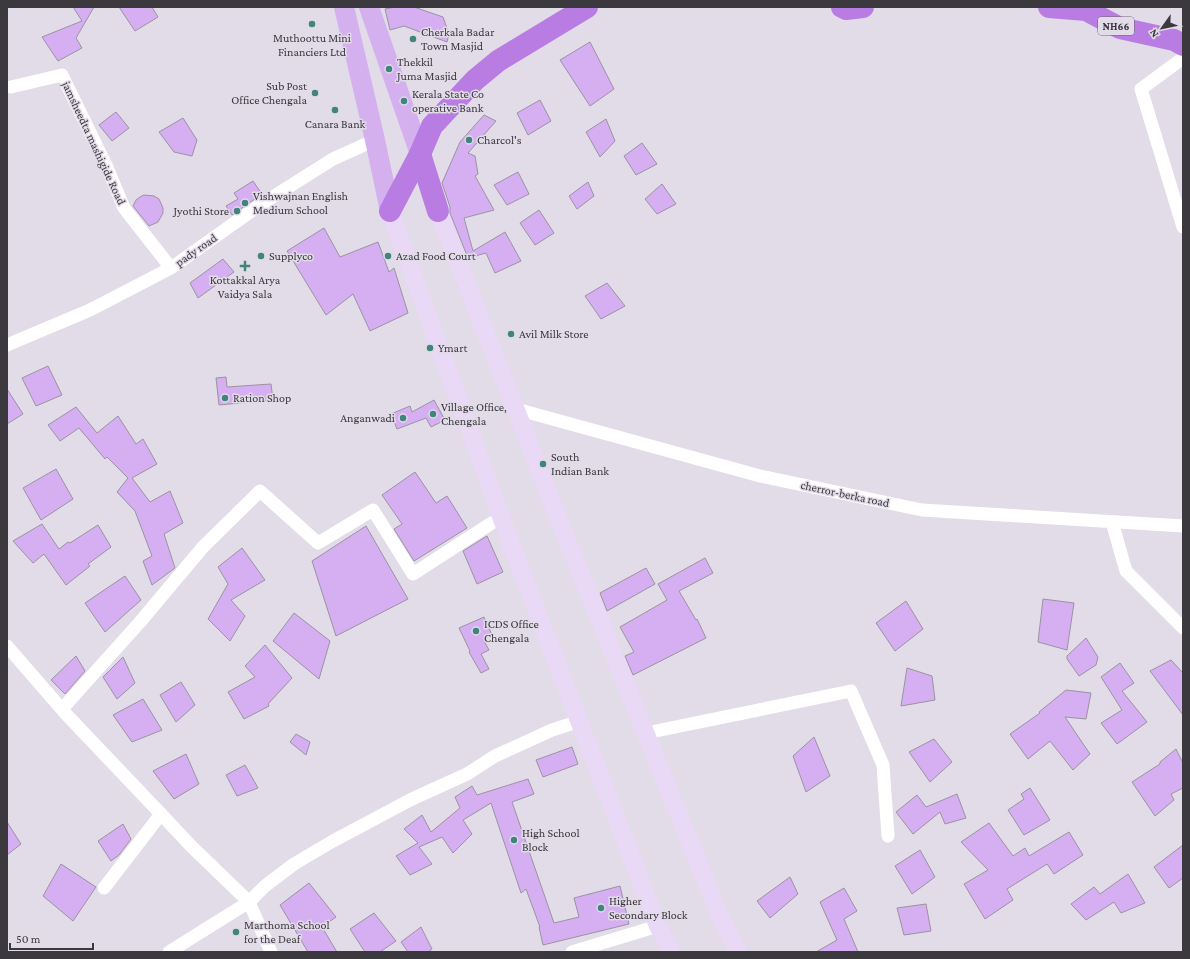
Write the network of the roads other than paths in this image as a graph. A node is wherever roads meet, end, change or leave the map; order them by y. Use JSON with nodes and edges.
{"nodes":[{"id":1,"x":344,"y":7,"type":"edge"},
{"id":2,"x":369,"y":7,"type":"edge"},
{"id":3,"x":587,"y":7,"type":"edge"},
{"id":4,"x":842,"y":7,"type":"edge"},
{"id":5,"x":863,"y":7,"type":"edge"},
{"id":6,"x":1049,"y":7,"type":"edge"},
{"id":7,"x":1183,"y":45,"type":"edge"},
{"id":8,"x":1183,"y":58,"type":"edge"},
{"id":9,"x":11,"y":88,"type":"dead end"},
{"id":10,"x":375,"y":140,"type":"junction"},
{"id":11,"x":420,"y":154,"type":"junction"},
{"id":12,"x":390,"y":211,"type":"junction"},
{"id":13,"x":438,"y":211,"type":"joint"},
{"id":14,"x":1183,"y":227,"type":"edge"},
{"id":15,"x":171,"y":268,"type":"junction"},
{"id":16,"x":7,"y":345,"type":"edge"},
{"id":17,"x":516,"y":409,"type":"junction"},
{"id":18,"x":502,"y":517,"type":"junction"},
{"id":19,"x":1112,"y":522,"type":"junction"},
{"id":20,"x":1182,"y":524,"type":"edge"},
{"id":21,"x":1183,"y":628,"type":"edge"},
{"id":22,"x":7,"y":646,"type":"edge"},
{"id":23,"x":62,"y":709,"type":"junction"},
{"id":24,"x":580,"y":721,"type":"junction"},
{"id":25,"x":646,"y":733,"type":"junction"},
{"id":26,"x":161,"y":814,"type":"junction"},
{"id":27,"x":888,"y":836,"type":"dead end"},
{"id":28,"x":104,"y":888,"type":"dead end"},
{"id":29,"x":249,"y":902,"type":"junction"},
{"id":30,"x":658,"y":926,"type":"junction"},
{"id":31,"x":169,"y":952,"type":"edge"},
{"id":32,"x":271,"y":952,"type":"edge"},
{"id":33,"x":572,"y":952,"type":"edge"},
{"id":34,"x":671,"y":952,"type":"edge"},
{"id":35,"x":738,"y":952,"type":"edge"}],
"edges":[{"from":1,"to":10,"type":"main road"},
{"from":2,"to":11,"type":"main road"},
{"from":3,"to":11,"type":"highway"},
{"from":4,"to":5,"type":"highway"},
{"from":6,"to":7,"type":"highway","number":"NH66"},
{"from":8,"to":14,"type":"street"},
{"from":9,"to":15,"type":"street","name":"jamsheedta mashigide Road"},
{"from":10,"to":12,"type":"main road"},
{"from":10,"to":15,"type":"street","name":"pady road"},
{"from":11,"to":12,"type":"highway"},
{"from":11,"to":13,"type":"highway"},
{"from":12,"to":18,"type":"street"},
{"from":13,"to":17,"type":"street"},
{"from":15,"to":16,"type":"street","name":"pady road"},
{"from":17,"to":19,"type":"street","name":"cherror-berka road"},
{"from":17,"to":25,"type":"street"},
{"from":18,"to":23,"type":"street"},
{"from":18,"to":24,"type":"street"},
{"from":19,"to":20,"type":"street","name":"cherror-berka road"},
{"from":19,"to":21,"type":"street"},
{"from":22,"to":23,"type":"street"},
{"from":23,"to":26,"type":"street"},
{"from":24,"to":29,"type":"street"},
{"from":24,"to":30,"type":"street"},
{"from":25,"to":27,"type":"street"},
{"from":25,"to":35,"type":"street"},
{"from":26,"to":28,"type":"street"},
{"from":26,"to":29,"type":"street"},
{"from":29,"to":31,"type":"street"},
{"from":29,"to":32,"type":"street"},
{"from":30,"to":33,"type":"street"},
{"from":30,"to":34,"type":"street"}]}
